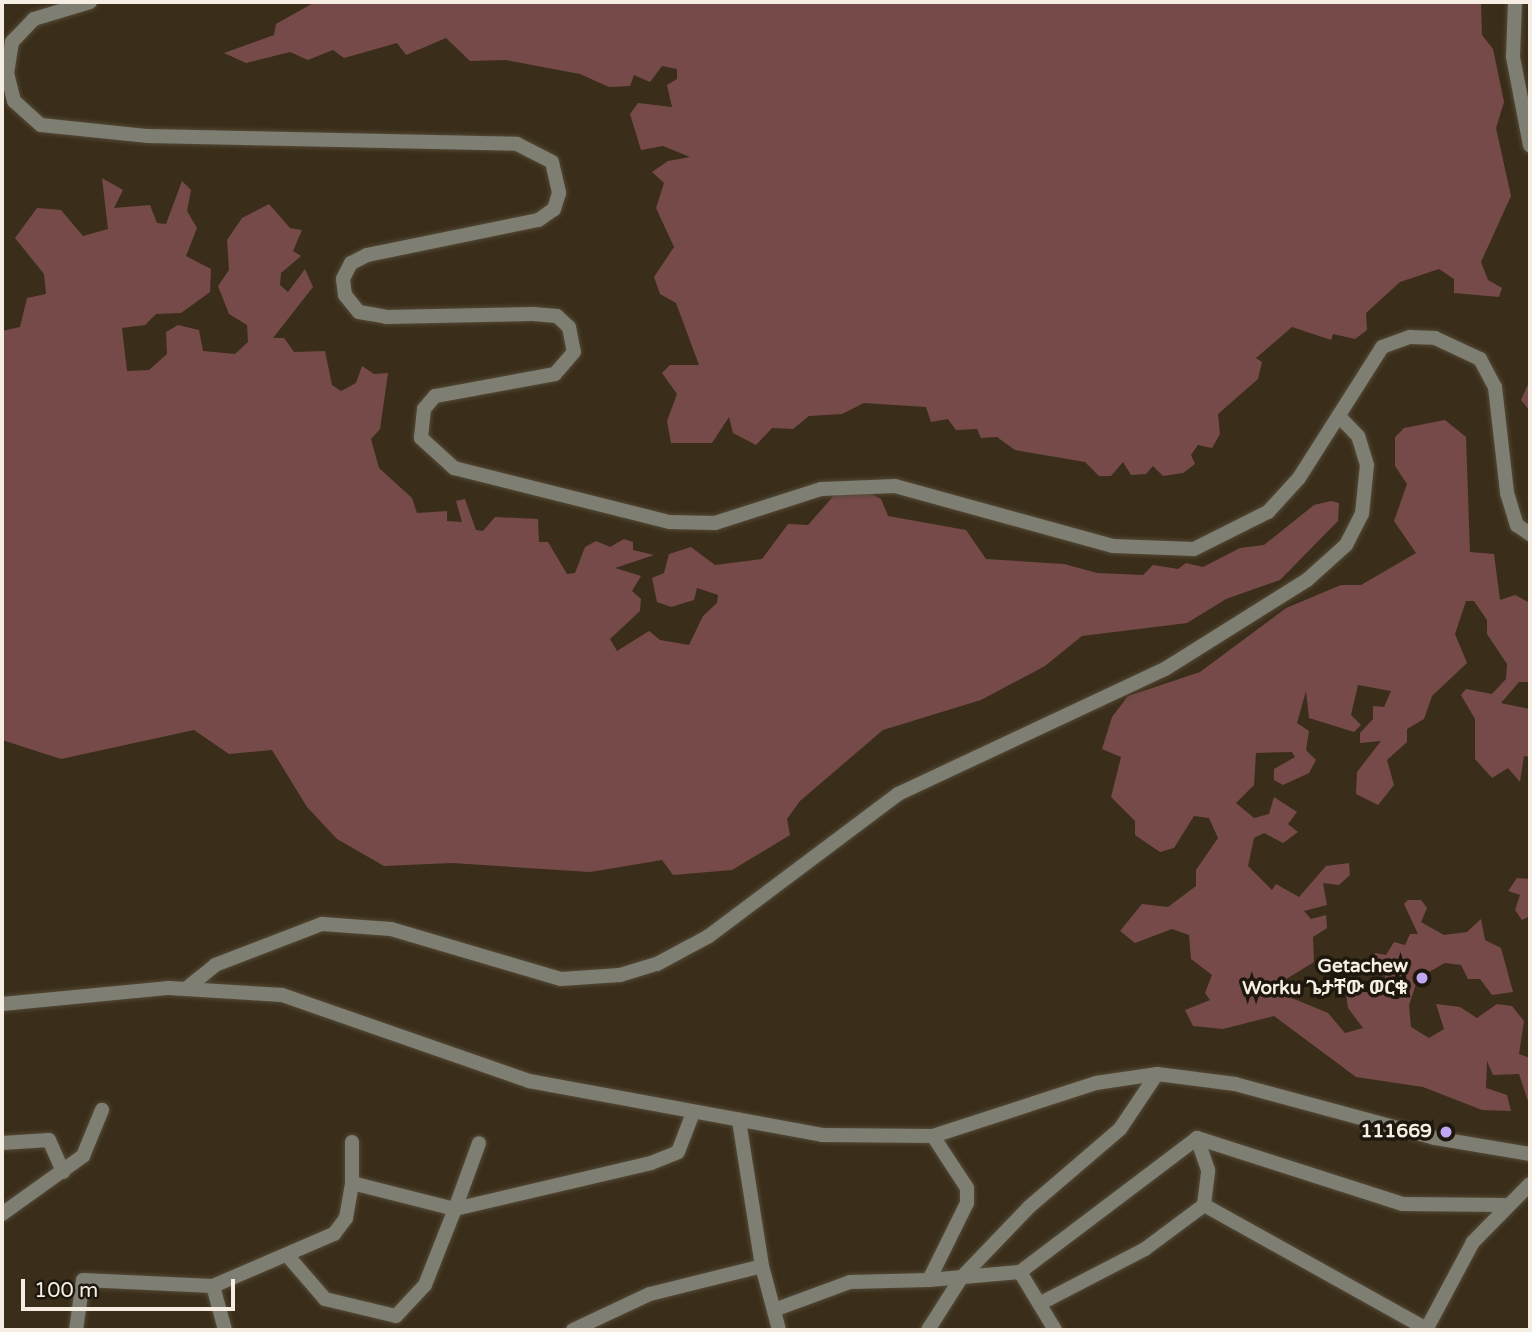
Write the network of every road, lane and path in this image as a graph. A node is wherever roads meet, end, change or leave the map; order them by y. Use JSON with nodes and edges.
{"nodes":[{"id":1,"x":90,"y":2,"type":"edge"},
{"id":2,"x":1515,"y":2,"type":"edge"},
{"id":3,"x":1530,"y":145,"type":"edge"},
{"id":4,"x":1339,"y":416,"type":"junction"},
{"id":5,"x":1530,"y":534,"type":"edge"},
{"id":6,"x":187,"y":988,"type":"junction"},
{"id":7,"x":2,"y":1004,"type":"edge"},
{"id":8,"x":1157,"y":1074,"type":"junction"},
{"id":9,"x":102,"y":1110,"type":"dead end"},
{"id":10,"x":694,"y":1113,"type":"junction"},
{"id":11,"x":739,"y":1120,"type":"junction"},
{"id":12,"x":933,"y":1136,"type":"junction"},
{"id":13,"x":1197,"y":1138,"type":"junction"},
{"id":14,"x":352,"y":1142,"type":"dead end"},
{"id":15,"x":2,"y":1143,"type":"edge"},
{"id":16,"x":479,"y":1143,"type":"dead end"},
{"id":17,"x":1530,"y":1154,"type":"edge"},
{"id":18,"x":63,"y":1172,"type":"junction"},
{"id":19,"x":352,"y":1183,"type":"junction"},
{"id":20,"x":1527,"y":1189,"type":"edge"},
{"id":21,"x":1204,"y":1205,"type":"junction"},
{"id":22,"x":1504,"y":1205,"type":"junction"},
{"id":23,"x":455,"y":1209,"type":"junction"},
{"id":24,"x":2,"y":1213,"type":"edge"},
{"id":25,"x":287,"y":1255,"type":"junction"},
{"id":26,"x":762,"y":1266,"type":"junction"},
{"id":27,"x":1020,"y":1272,"type":"junction"},
{"id":28,"x":961,"y":1278,"type":"junction"},
{"id":29,"x":929,"y":1280,"type":"junction"},
{"id":30,"x":213,"y":1286,"type":"junction"},
{"id":31,"x":1041,"y":1303,"type":"junction"},
{"id":32,"x":774,"y":1310,"type":"junction"},
{"id":33,"x":398,"y":1323,"type":"edge"},
{"id":34,"x":1426,"y":1329,"type":"edge"},
{"id":35,"x":76,"y":1330,"type":"edge"},
{"id":36,"x":225,"y":1330,"type":"edge"},
{"id":37,"x":573,"y":1330,"type":"edge"},
{"id":38,"x":779,"y":1330,"type":"edge"},
{"id":39,"x":928,"y":1330,"type":"edge"},
{"id":40,"x":1055,"y":1330,"type":"edge"}],
"edges":[{"from":1,"to":4,"type":"street"},
{"from":2,"to":3,"type":"street"},
{"from":4,"to":5,"type":"street"},
{"from":4,"to":6,"type":"street"},
{"from":6,"to":7,"type":"street"},
{"from":6,"to":10,"type":"street"},
{"from":8,"to":12,"type":"street"},
{"from":8,"to":17,"type":"street"},
{"from":8,"to":28,"type":"street"},
{"from":9,"to":18,"type":"street"},
{"from":10,"to":11,"type":"street"},
{"from":10,"to":23,"type":"street"},
{"from":11,"to":12,"type":"street"},
{"from":11,"to":26,"type":"street"},
{"from":12,"to":29,"type":"street"},
{"from":13,"to":21,"type":"street"},
{"from":13,"to":22,"type":"street"},
{"from":13,"to":27,"type":"street"},
{"from":14,"to":19,"type":"street"},
{"from":15,"to":18,"type":"street"},
{"from":16,"to":23,"type":"street"},
{"from":18,"to":24,"type":"street"},
{"from":19,"to":23,"type":"street"},
{"from":19,"to":25,"type":"street"},
{"from":20,"to":22,"type":"street"},
{"from":21,"to":31,"type":"street"},
{"from":21,"to":34,"type":"street"},
{"from":22,"to":34,"type":"street"},
{"from":23,"to":33,"type":"street"},
{"from":25,"to":30,"type":"street"},
{"from":25,"to":33,"type":"street"},
{"from":26,"to":32,"type":"street"},
{"from":26,"to":37,"type":"street"},
{"from":27,"to":28,"type":"street"},
{"from":27,"to":31,"type":"street"},
{"from":28,"to":29,"type":"street"},
{"from":28,"to":39,"type":"street"},
{"from":29,"to":32,"type":"street"},
{"from":30,"to":35,"type":"street"},
{"from":30,"to":36,"type":"street"},
{"from":31,"to":40,"type":"street"},
{"from":32,"to":38,"type":"street"}]}
